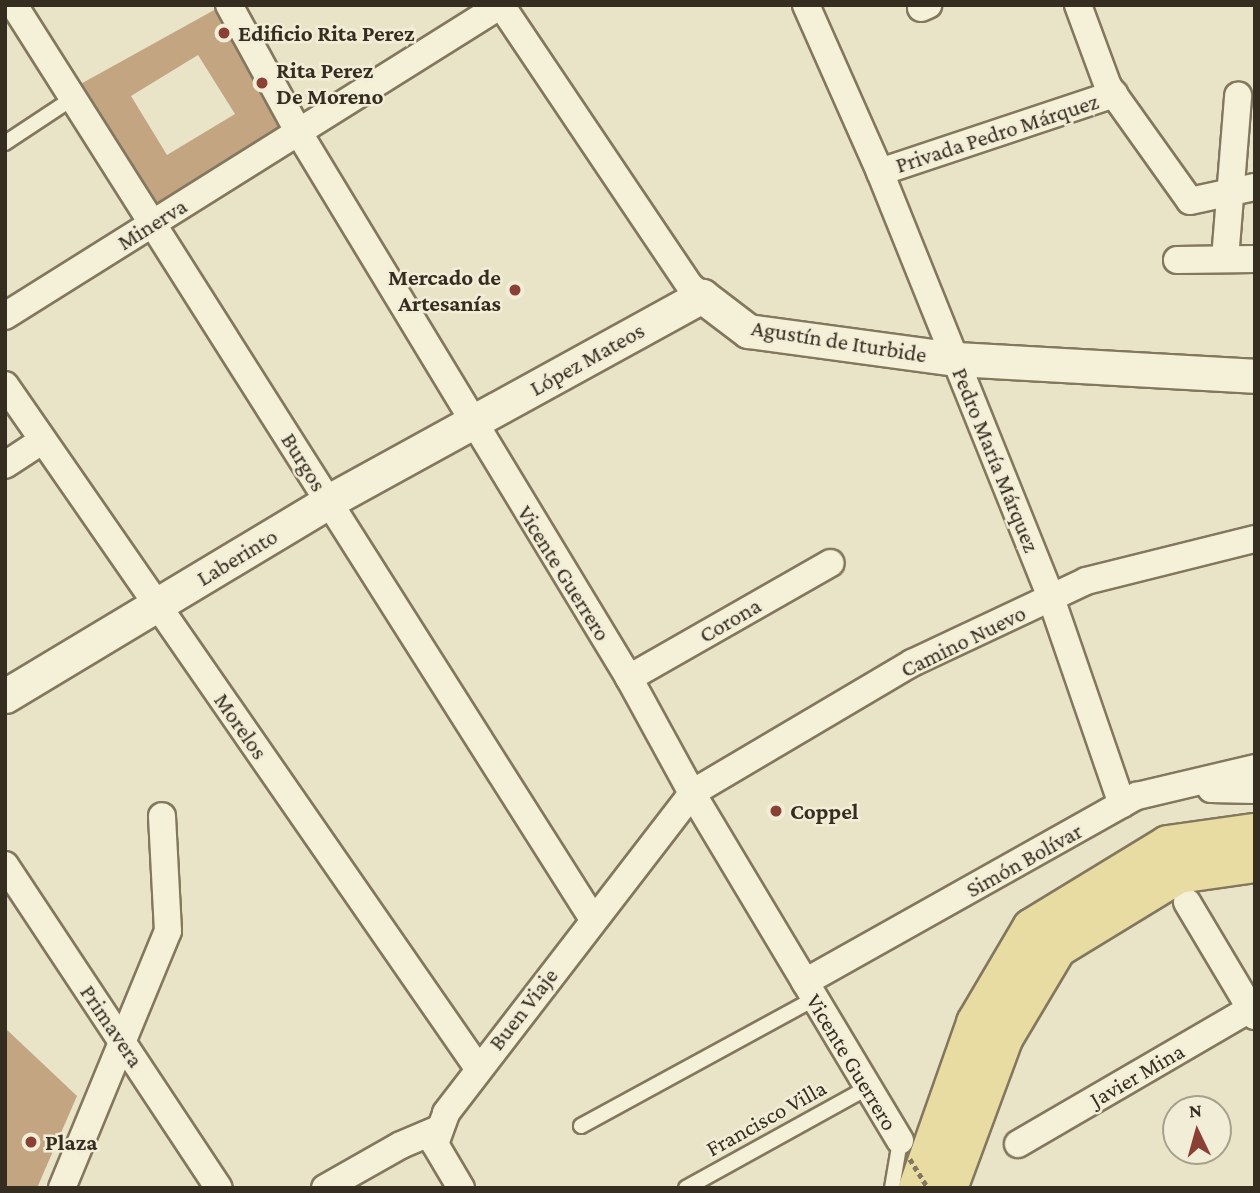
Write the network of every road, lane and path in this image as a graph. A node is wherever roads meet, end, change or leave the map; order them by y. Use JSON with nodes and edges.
{"nodes":[{"id":1,"x":14,"y":5,"type":"edge"},
{"id":2,"x":229,"y":5,"type":"edge"},
{"id":3,"x":501,"y":5,"type":"edge"},
{"id":4,"x":806,"y":5,"type":"edge"},
{"id":5,"x":1078,"y":5,"type":"edge"},
{"id":6,"x":1114,"y":94,"type":"junction"},
{"id":7,"x":1238,"y":96,"type":"dead end"},
{"id":8,"x":73,"y":98,"type":"junction"},
{"id":9,"x":299,"y":133,"type":"junction"},
{"id":10,"x":5,"y":143,"type":"edge"},
{"id":11,"x":880,"y":172,"type":"junction"},
{"id":12,"x":1243,"y":190,"type":"edge"},
{"id":13,"x":153,"y":224,"type":"junction"},
{"id":14,"x":1225,"y":259,"type":"junction"},
{"id":15,"x":1255,"y":259,"type":"edge"},
{"id":16,"x":1177,"y":260,"type":"dead end"},
{"id":17,"x":702,"y":296,"type":"junction"},
{"id":18,"x":5,"y":316,"type":"edge"},
{"id":19,"x":955,"y":359,"type":"junction"},
{"id":20,"x":1255,"y":376,"type":"edge"},
{"id":21,"x":5,"y":385,"type":"edge"},
{"id":22,"x":471,"y":422,"type":"junction"},
{"id":23,"x":43,"y":440,"type":"junction"},
{"id":24,"x":5,"y":465,"type":"edge"},
{"id":25,"x":329,"y":501,"type":"junction"},
{"id":26,"x":1255,"y":539,"type":"edge"},
{"id":27,"x":831,"y":563,"type":"dead end"},
{"id":28,"x":1051,"y":598,"type":"junction"},
{"id":29,"x":158,"y":606,"type":"junction"},
{"id":30,"x":629,"y":678,"type":"junction"},
{"id":31,"x":5,"y":696,"type":"edge"},
{"id":32,"x":1255,"y":768,"type":"edge"},
{"id":33,"x":1170,"y":788,"type":"junction"},
{"id":34,"x":1255,"y":790,"type":"edge"},
{"id":35,"x":692,"y":793,"type":"junction"},
{"id":36,"x":1122,"y":804,"type":"junction"},
{"id":37,"x":162,"y":816,"type":"dead end"},
{"id":38,"x":1255,"y":833,"type":"edge"},
{"id":39,"x":1255,"y":863,"type":"edge"},
{"id":40,"x":5,"y":865,"type":"edge"},
{"id":41,"x":1187,"y":902,"type":"dead end"},
{"id":42,"x":593,"y":919,"type":"junction"},
{"id":43,"x":810,"y":990,"type":"junction"},
{"id":44,"x":1253,"y":1010,"type":"edge"},
{"id":45,"x":123,"y":1042,"type":"junction"},
{"id":46,"x":478,"y":1068,"type":"junction"},
{"id":47,"x":867,"y":1088,"type":"junction"},
{"id":48,"x":581,"y":1126,"type":"dead end"},
{"id":49,"x":437,"y":1129,"type":"junction"},
{"id":50,"x":1018,"y":1144,"type":"dead end"},
{"id":51,"x":909,"y":1163,"type":"edge"},
{"id":52,"x":62,"y":1188,"type":"edge"},
{"id":53,"x":219,"y":1188,"type":"edge"},
{"id":54,"x":325,"y":1188,"type":"edge"},
{"id":55,"x":461,"y":1188,"type":"edge"},
{"id":56,"x":686,"y":1188,"type":"edge"},
{"id":57,"x":892,"y":1188,"type":"edge"},
{"id":58,"x":928,"y":1188,"type":"edge"},
{"id":59,"x":948,"y":1188,"type":"edge"}],
"edges":[{"from":1,"to":8,"type":"street","name":"Burgos"},
{"from":2,"to":9,"type":"street","name":"Vicente Guerrero"},
{"from":3,"to":9,"type":"street","name":"Minerva"},
{"from":3,"to":17,"type":"street","name":"Agustín de Iturbide"},
{"from":4,"to":11,"type":"street","name":"Pedro María Márquez"},
{"from":5,"to":6,"type":"street"},
{"from":6,"to":11,"type":"street","name":"Privada Pedro Márquez"},
{"from":6,"to":12,"type":"street"},
{"from":7,"to":12,"type":"street"},
{"from":8,"to":10,"type":"lane"},
{"from":8,"to":13,"type":"street","name":"Burgos"},
{"from":9,"to":13,"type":"street","name":"Minerva"},
{"from":9,"to":22,"type":"street","name":"Vicente Guerrero"},
{"from":11,"to":19,"type":"street","name":"Pedro María Márquez"},
{"from":12,"to":14,"type":"street"},
{"from":13,"to":18,"type":"street","name":"Minerva"},
{"from":13,"to":25,"type":"street","name":"Burgos"},
{"from":14,"to":15,"type":"street"},
{"from":14,"to":16,"type":"street"},
{"from":17,"to":19,"type":"street","name":"Agustín de Iturbide"},
{"from":17,"to":22,"type":"street","name":"López Mateos"},
{"from":19,"to":20,"type":"street","name":"Agustín de Iturbide"},
{"from":19,"to":28,"type":"street","name":"Pedro María Márquez"},
{"from":21,"to":23,"type":"street","name":"Morelos"},
{"from":22,"to":25,"type":"street","name":"Laberinto"},
{"from":22,"to":30,"type":"street","name":"Vicente Guerrero"},
{"from":23,"to":24,"type":"street"},
{"from":23,"to":29,"type":"street","name":"Morelos"},
{"from":25,"to":29,"type":"street","name":"Laberinto"},
{"from":25,"to":42,"type":"street","name":"Burgos"},
{"from":26,"to":28,"type":"street","name":"Camino Nuevo"},
{"from":27,"to":30,"type":"street","name":"Corona"},
{"from":28,"to":35,"type":"street","name":"Camino Nuevo"},
{"from":28,"to":36,"type":"street","name":"Pedro María Márquez"},
{"from":29,"to":31,"type":"street","name":"Laberinto"},
{"from":29,"to":46,"type":"street","name":"Morelos"},
{"from":30,"to":35,"type":"street","name":"Vicente Guerrero"},
{"from":32,"to":33,"type":"street","name":"Simón Bolívar"},
{"from":33,"to":34,"type":"street"},
{"from":33,"to":36,"type":"street","name":"Simón Bolívar"},
{"from":35,"to":42,"type":"street","name":"Buen Viaje"},
{"from":35,"to":43,"type":"street","name":"Vicente Guerrero"},
{"from":36,"to":43,"type":"street","name":"Simón Bolívar"},
{"from":37,"to":45,"type":"street"},
{"from":38,"to":51,"type":"main road"},
{"from":39,"to":59,"type":"main road"},
{"from":40,"to":45,"type":"street","name":"Primavera"},
{"from":41,"to":44,"type":"street"},
{"from":42,"to":46,"type":"street","name":"Buen Viaje"},
{"from":43,"to":47,"type":"street","name":"Vicente Guerrero"},
{"from":43,"to":48,"type":"lane"},
{"from":44,"to":50,"type":"street","name":"Javier Mina"},
{"from":45,"to":52,"type":"street"},
{"from":45,"to":53,"type":"street","name":"Primavera"},
{"from":46,"to":49,"type":"street","name":"Buen Viaje"},
{"from":47,"to":51,"type":"street","name":"Vicente Guerrero"},
{"from":47,"to":56,"type":"lane","name":"Francisco Villa"},
{"from":49,"to":54,"type":"street"},
{"from":49,"to":55,"type":"street"},
{"from":51,"to":57,"type":"lane"},
{"from":51,"to":58,"type":"path","bridge":true}]}
